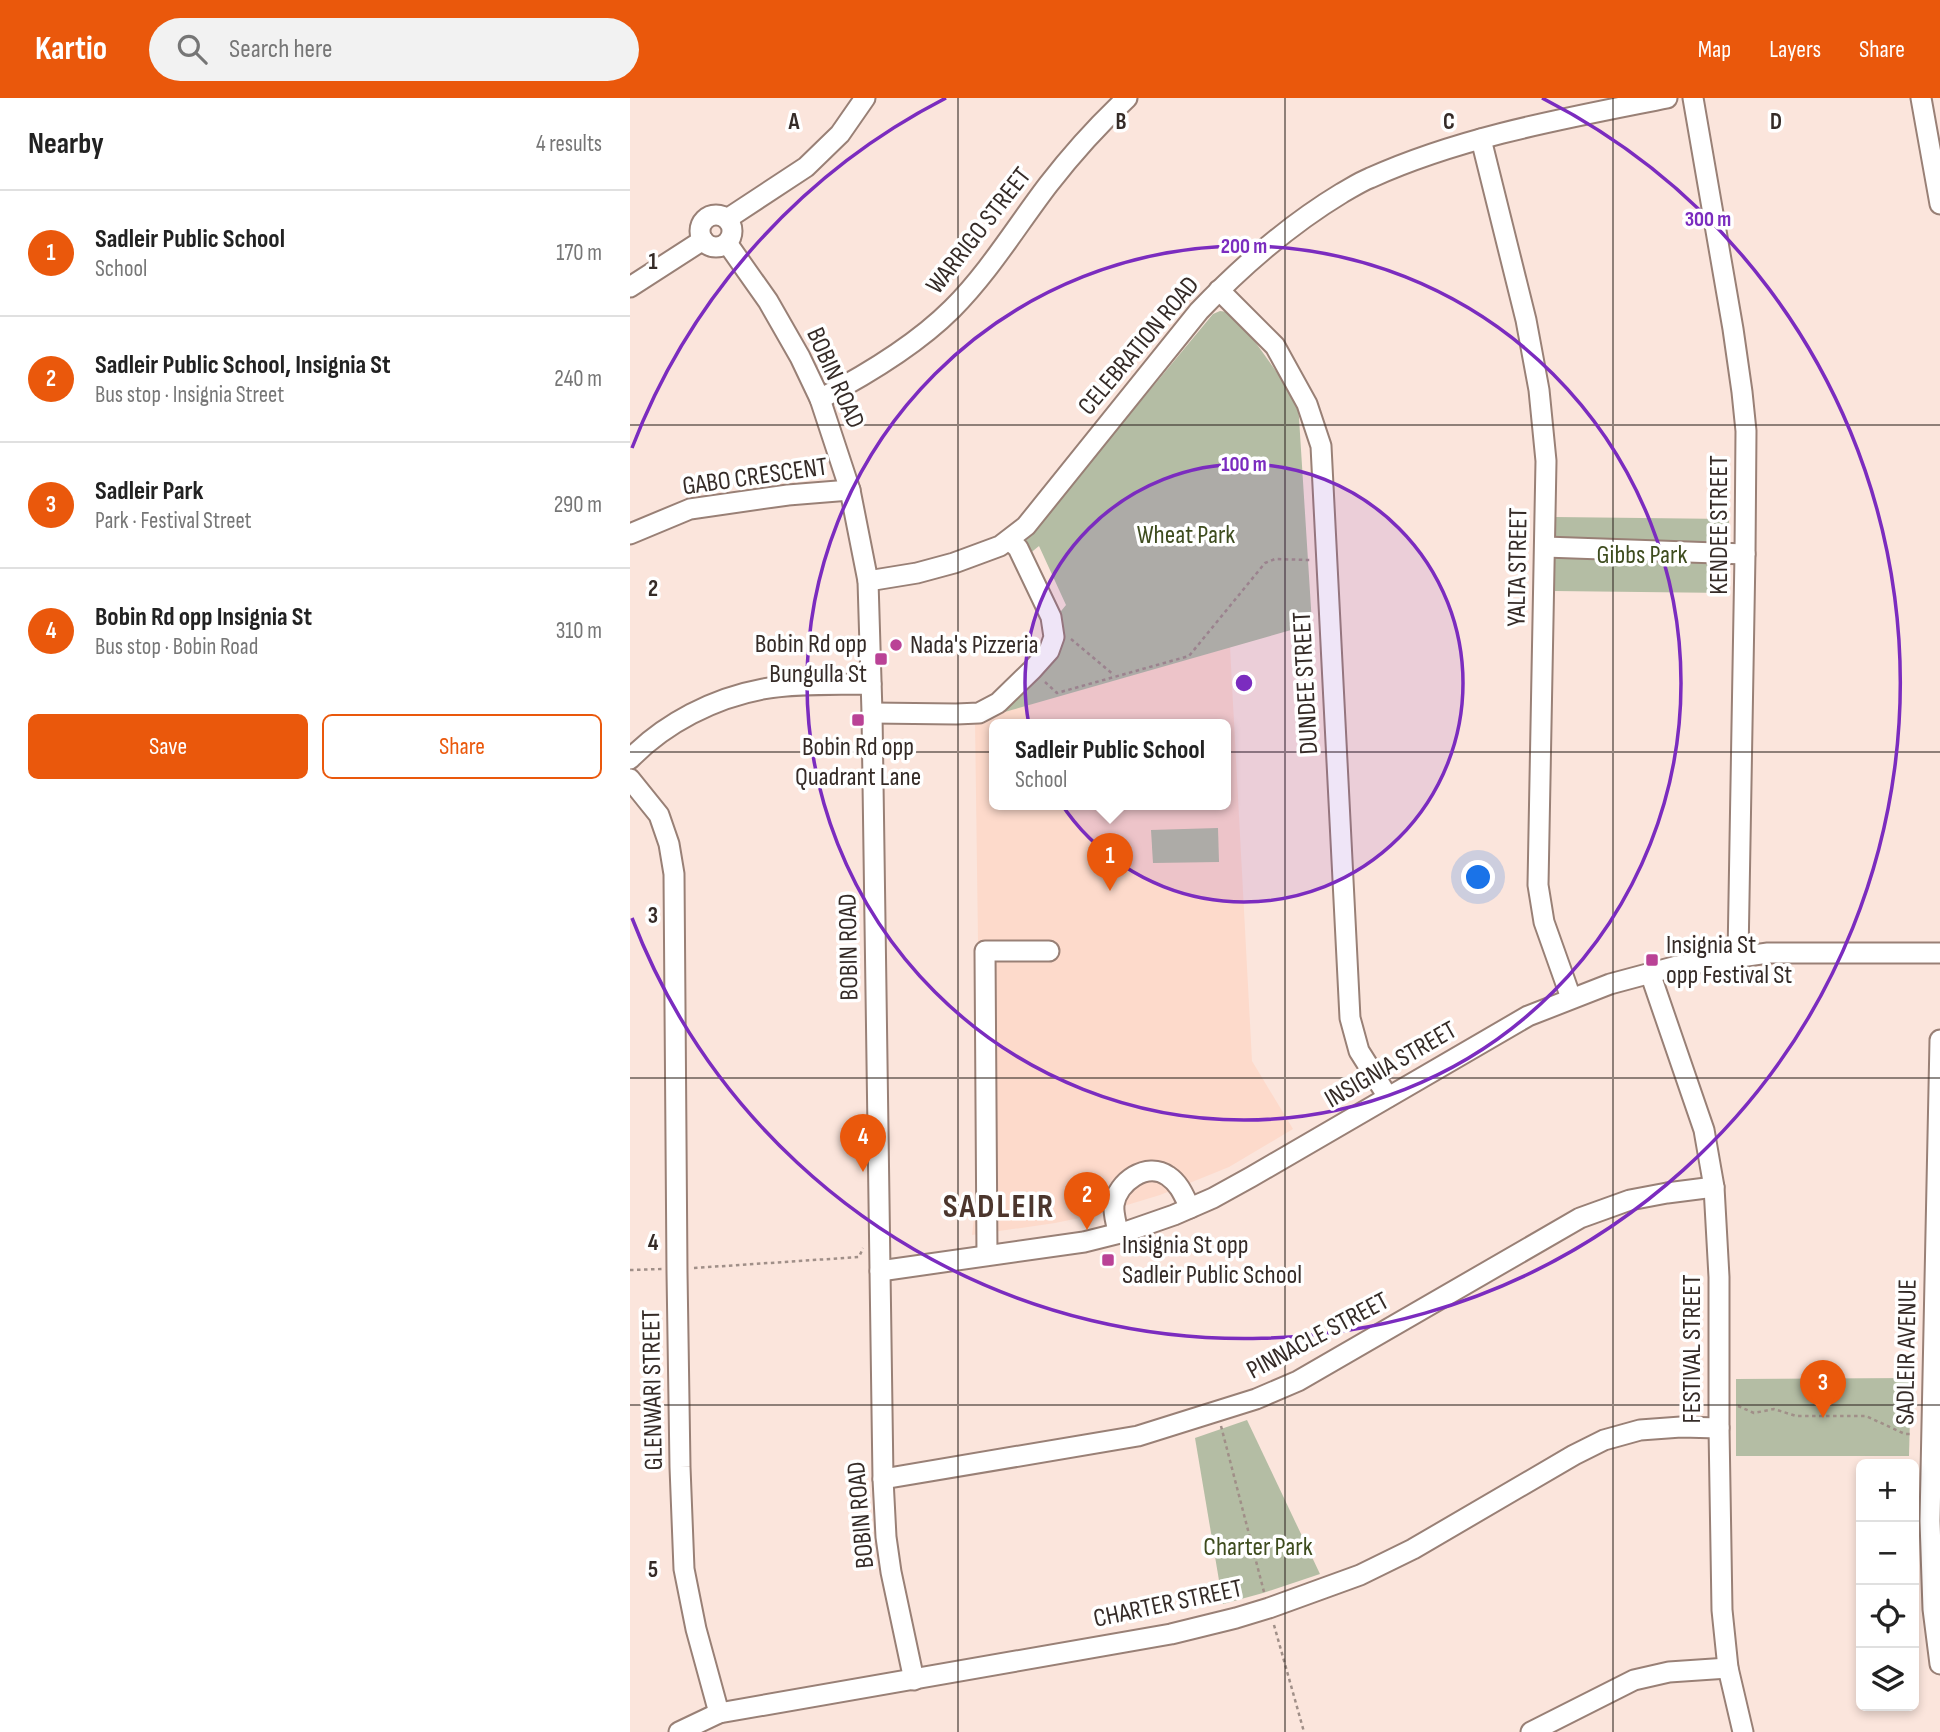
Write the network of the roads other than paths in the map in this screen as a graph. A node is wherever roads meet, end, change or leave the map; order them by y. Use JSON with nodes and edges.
{"nodes":[{"id":1,"x":865,"y":98,"type":"edge"},
{"id":2,"x":1127,"y":98,"type":"edge"},
{"id":3,"x":1667,"y":98,"type":"edge"},
{"id":4,"x":1693,"y":98,"type":"edge"},
{"id":5,"x":1921,"y":98,"type":"edge"},
{"id":6,"x":1632,"y":102,"type":"edge"},
{"id":7,"x":1481,"y":139,"type":"junction"},
{"id":8,"x":1940,"y":204,"type":"edge"},
{"id":9,"x":727,"y":219,"type":"junction"},
{"id":10,"x":702,"y":235,"type":"junction"},
{"id":11,"x":727,"y":243,"type":"junction"},
{"id":12,"x":630,"y":274,"type":"edge"},
{"id":13,"x":630,"y":288,"type":"edge"},
{"id":14,"x":1219,"y":290,"type":"junction"},
{"id":15,"x":820,"y":399,"type":"junction"},
{"id":16,"x":850,"y":490,"type":"junction"},
{"id":17,"x":630,"y":534,"type":"edge"},
{"id":18,"x":1009,"y":540,"type":"junction"},
{"id":19,"x":1545,"y":547,"type":"junction"},
{"id":20,"x":1745,"y":554,"type":"junction"},
{"id":21,"x":868,"y":581,"type":"junction"},
{"id":22,"x":871,"y":684,"type":"junction"},
{"id":23,"x":872,"y":713,"type":"junction"},
{"id":24,"x":630,"y":759,"type":"edge"},
{"id":25,"x":630,"y":779,"type":"edge"},
{"id":26,"x":1049,"y":951,"type":"dead end"},
{"id":27,"x":1940,"y":953,"type":"edge"},
{"id":28,"x":1738,"y":956,"type":"junction"},
{"id":29,"x":1650,"y":973,"type":"junction"},
{"id":30,"x":1571,"y":998,"type":"junction"},
{"id":31,"x":1940,"y":1040,"type":"edge"},
{"id":32,"x":1388,"y":1097,"type":"junction"},
{"id":33,"x":1714,"y":1187,"type":"junction"},
{"id":34,"x":1190,"y":1208,"type":"junction"},
{"id":35,"x":1118,"y":1233,"type":"junction"},
{"id":36,"x":987,"y":1255,"type":"junction"},
{"id":37,"x":880,"y":1271,"type":"junction"},
{"id":38,"x":1719,"y":1428,"type":"junction"},
{"id":39,"x":883,"y":1479,"type":"junction"},
{"id":40,"x":1940,"y":1664,"type":"edge"},
{"id":41,"x":1728,"y":1668,"type":"junction"},
{"id":42,"x":914,"y":1680,"type":"junction"},
{"id":43,"x":719,"y":1713,"type":"junction"},
{"id":44,"x":679,"y":1732,"type":"edge"},
{"id":45,"x":1531,"y":1732,"type":"edge"},
{"id":46,"x":1743,"y":1732,"type":"edge"}],
"edges":[{"from":1,"to":9,"type":"street"},
{"from":2,"to":15,"type":"street","name":"WARRIGO STREET"},
{"from":3,"to":6,"type":"street","name":"CELEBRATION ROAD"},
{"from":4,"to":20,"type":"street","name":"KENDEE STREET"},
{"from":5,"to":8,"type":"street"},
{"from":6,"to":7,"type":"street","name":"CELEBRATION ROAD"},
{"from":7,"to":14,"type":"street","name":"CELEBRATION ROAD"},
{"from":7,"to":19,"type":"street","name":"YALTA STREET"},
{"from":9,"to":10,"type":"street"},
{"from":9,"to":11,"type":"street"},
{"from":10,"to":11,"type":"street"},
{"from":10,"to":12,"type":"street"},
{"from":10,"to":13,"type":"street"},
{"from":11,"to":15,"type":"street","name":"BOBIN ROAD"},
{"from":14,"to":18,"type":"street","name":"CELEBRATION ROAD"},
{"from":14,"to":32,"type":"street","name":"DUNDEE STREET"},
{"from":15,"to":16,"type":"street","name":"BOBIN ROAD"},
{"from":16,"to":17,"type":"street","name":"GABO CRESCENT"},
{"from":16,"to":21,"type":"street","name":"BOBIN ROAD"},
{"from":18,"to":21,"type":"street","name":"CELEBRATION ROAD"},
{"from":18,"to":23,"type":"street"},
{"from":19,"to":20,"type":"street"},
{"from":19,"to":30,"type":"street","name":"YALTA STREET"},
{"from":20,"to":28,"type":"street","name":"KENDEE STREET"},
{"from":21,"to":22,"type":"street","name":"BOBIN ROAD"},
{"from":22,"to":23,"type":"street","name":"BOBIN ROAD"},
{"from":22,"to":24,"type":"street"},
{"from":23,"to":37,"type":"street","name":"BOBIN ROAD"},
{"from":25,"to":43,"type":"street","name":"GLENWARI STREET"},
{"from":26,"to":36,"type":"street"},
{"from":27,"to":28,"type":"street","name":"INSIGNIA STREET"},
{"from":28,"to":29,"type":"street","name":"INSIGNIA STREET"},
{"from":29,"to":30,"type":"street","name":"INSIGNIA STREET"},
{"from":29,"to":33,"type":"street","name":"FESTIVAL STREET"},
{"from":30,"to":32,"type":"street","name":"INSIGNIA STREET"},
{"from":31,"to":40,"type":"street","name":"SADLEIR AVENUE"},
{"from":32,"to":34,"type":"street","name":"INSIGNIA STREET"},
{"from":33,"to":38,"type":"street","name":"FESTIVAL STREET"},
{"from":33,"to":39,"type":"street","name":"PINNACLE STREET"},
{"from":34,"to":35,"type":"street","name":"INSIGNIA STREET"},
{"from":34,"to":35,"type":"street"},
{"from":35,"to":36,"type":"street","name":"INSIGNIA STREET"},
{"from":36,"to":37,"type":"street","name":"INSIGNIA STREET"},
{"from":37,"to":39,"type":"street","name":"BOBIN ROAD"},
{"from":38,"to":41,"type":"street","name":"FESTIVAL STREET"},
{"from":38,"to":42,"type":"street","name":"CHARTER STREET"},
{"from":39,"to":42,"type":"street","name":"BOBIN ROAD"},
{"from":41,"to":45,"type":"street"},
{"from":41,"to":46,"type":"street","name":"FESTIVAL STREET"},
{"from":42,"to":43,"type":"street","name":"CHARTER STREET"},
{"from":43,"to":44,"type":"street","name":"CHARTER STREET"}]}
